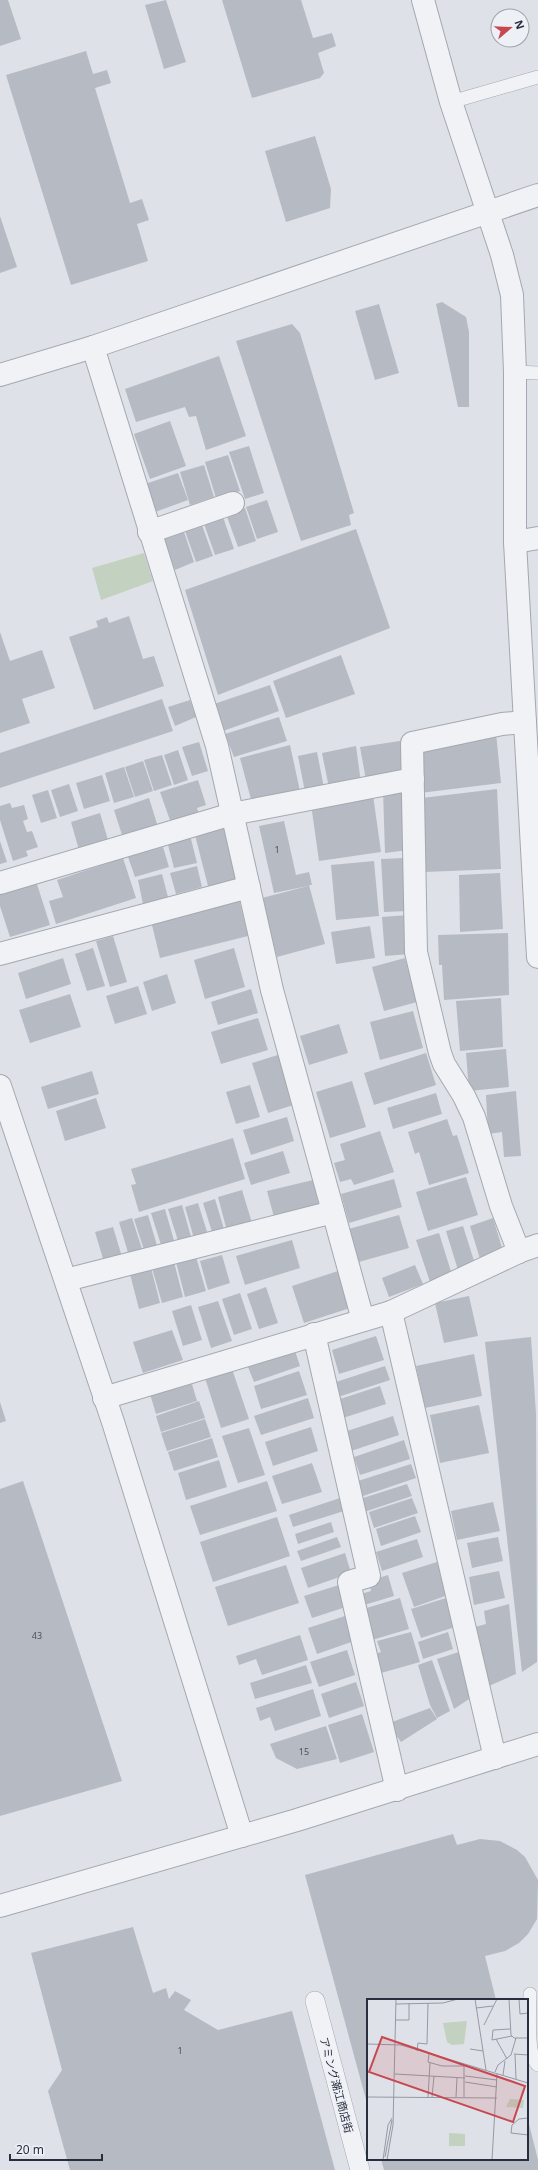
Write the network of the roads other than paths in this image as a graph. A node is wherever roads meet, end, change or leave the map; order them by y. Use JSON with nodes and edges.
{"nodes":[{"id":1,"x":423,"y":0,"type":"edge"},
{"id":2,"x":538,"y":77,"type":"edge"},
{"id":3,"x":451,"y":102,"type":"junction"},
{"id":4,"x":538,"y":195,"type":"edge"},
{"id":5,"x":488,"y":213,"type":"junction"},
{"id":6,"x":93,"y":347,"type":"junction"},
{"id":7,"x":515,"y":372,"type":"junction"},
{"id":8,"x":538,"y":373,"type":"edge"},
{"id":9,"x":0,"y":375,"type":"edge"},
{"id":10,"x":233,"y":503,"type":"dead end"},
{"id":11,"x":149,"y":532,"type":"junction"},
{"id":12,"x":538,"y":538,"type":"edge"},
{"id":13,"x":515,"y":542,"type":"junction"},
{"id":14,"x":525,"y":722,"type":"junction"},
{"id":15,"x":413,"y":779,"type":"junction"},
{"id":16,"x":232,"y":814,"type":"junction"},
{"id":17,"x":0,"y":883,"type":"edge"},
{"id":18,"x":249,"y":887,"type":"junction"},
{"id":19,"x":0,"y":954,"type":"edge"},
{"id":20,"x":538,"y":957,"type":"edge"},
{"id":21,"x":0,"y":1086,"type":"edge"},
{"id":22,"x":333,"y":1212,"type":"junction"},
{"id":23,"x":528,"y":1249,"type":"edge"},
{"id":24,"x":66,"y":1280,"type":"junction"},
{"id":25,"x":391,"y":1312,"type":"junction"},
{"id":26,"x":363,"y":1320,"type":"junction"},
{"id":27,"x":314,"y":1334,"type":"junction"},
{"id":28,"x":104,"y":1398,"type":"junction"},
{"id":29,"x":538,"y":1744,"type":"edge"},
{"id":30,"x":495,"y":1758,"type":"junction"},
{"id":31,"x":397,"y":1790,"type":"junction"},
{"id":32,"x":242,"y":1836,"type":"junction"},
{"id":33,"x":0,"y":1906,"type":"edge"},
{"id":34,"x":530,"y":1994,"type":"dead end"},
{"id":35,"x":315,"y":2001,"type":"dead end"},
{"id":36,"x":538,"y":2065,"type":"edge"},
{"id":37,"x":360,"y":2170,"type":"edge"}],
"edges":[{"from":1,"to":3,"type":"street"},
{"from":2,"to":3,"type":"lane"},
{"from":3,"to":5,"type":"street"},
{"from":4,"to":5,"type":"street"},
{"from":5,"to":6,"type":"street"},
{"from":5,"to":7,"type":"street"},
{"from":6,"to":9,"type":"street"},
{"from":6,"to":11,"type":"street"},
{"from":7,"to":8,"type":"lane"},
{"from":7,"to":13,"type":"street"},
{"from":10,"to":11,"type":"street"},
{"from":11,"to":16,"type":"street"},
{"from":12,"to":13,"type":"street"},
{"from":13,"to":14,"type":"street"},
{"from":14,"to":15,"type":"street"},
{"from":14,"to":20,"type":"street"},
{"from":15,"to":16,"type":"street"},
{"from":15,"to":23,"type":"street"},
{"from":16,"to":17,"type":"street"},
{"from":16,"to":18,"type":"street"},
{"from":18,"to":19,"type":"street"},
{"from":18,"to":22,"type":"street"},
{"from":21,"to":24,"type":"street"},
{"from":22,"to":24,"type":"street"},
{"from":22,"to":26,"type":"street"},
{"from":23,"to":25,"type":"street"},
{"from":24,"to":28,"type":"street"},
{"from":25,"to":26,"type":"street"},
{"from":25,"to":30,"type":"street"},
{"from":26,"to":27,"type":"street"},
{"from":27,"to":28,"type":"street"},
{"from":27,"to":31,"type":"street"},
{"from":28,"to":32,"type":"street"},
{"from":29,"to":30,"type":"street"},
{"from":30,"to":31,"type":"street"},
{"from":31,"to":32,"type":"street"},
{"from":32,"to":33,"type":"street"},
{"from":34,"to":36,"type":"lane"},
{"from":35,"to":37,"type":"street","name":"アミング潮江商店街"}]}
